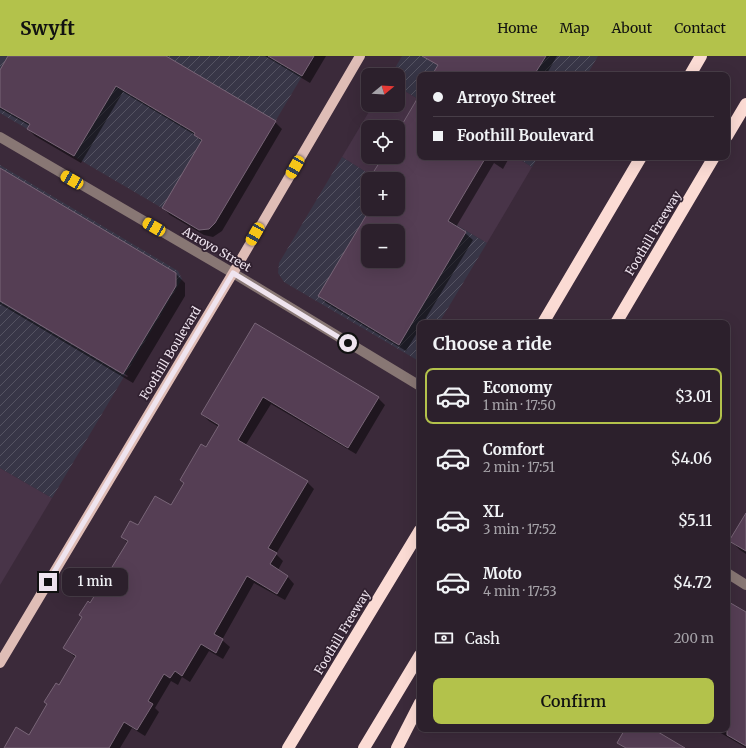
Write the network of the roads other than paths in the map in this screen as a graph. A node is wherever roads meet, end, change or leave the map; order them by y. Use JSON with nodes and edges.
{"nodes":[{"id":1,"x":360,"y":56,"type":"edge"},
{"id":2,"x":701,"y":56,"type":"edge"},
{"id":3,"x":692,"y":72,"type":"edge"},
{"id":4,"x":746,"y":104,"type":"edge"},
{"id":5,"x":730,"y":131,"type":"edge"},
{"id":6,"x":0,"y":137,"type":"edge"},
{"id":7,"x":639,"y":160,"type":"edge"},
{"id":8,"x":712,"y":160,"type":"edge"},
{"id":9,"x":233,"y":273,"type":"junction"},
{"id":10,"x":545,"y":320,"type":"edge"},
{"id":11,"x":618,"y":320,"type":"edge"},
{"id":12,"x":417,"y":384,"type":"edge"},
{"id":13,"x":417,"y":535,"type":"edge"},
{"id":14,"x":730,"y":575,"type":"edge"},
{"id":15,"x":746,"y":585,"type":"edge"},
{"id":16,"x":417,"y":660,"type":"edge"},
{"id":17,"x":0,"y":663,"type":"edge"},
{"id":18,"x":417,"y":709,"type":"edge"},
{"id":19,"x":288,"y":748,"type":"edge"},
{"id":20,"x":364,"y":748,"type":"edge"},
{"id":21,"x":397,"y":748,"type":"edge"}],
"edges":[{"from":1,"to":9,"type":"main road","name":"Foothill Boulevard"},
{"from":2,"to":3,"type":"highway"},
{"from":4,"to":5,"type":"highway"},
{"from":6,"to":9,"type":"street","name":"Arroyo Street"},
{"from":7,"to":10,"type":"highway"},
{"from":8,"to":11,"type":"highway","name":"Foothill Freeway"},
{"from":9,"to":12,"type":"street","name":"Arroyo Street"},
{"from":9,"to":17,"type":"main road","name":"Foothill Boulevard"},
{"from":13,"to":19,"type":"highway","name":"Foothill Freeway"},
{"from":14,"to":15,"type":"street"},
{"from":16,"to":20,"type":"highway"},
{"from":18,"to":21,"type":"highway"}]}
